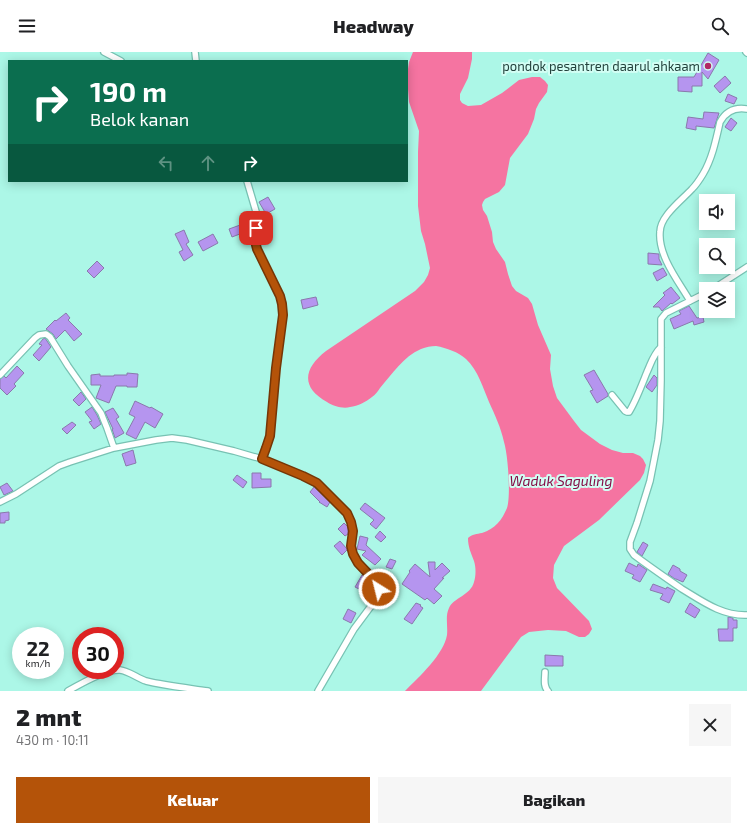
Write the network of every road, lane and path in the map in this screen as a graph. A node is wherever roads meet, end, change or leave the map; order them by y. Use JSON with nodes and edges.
{"nodes":[{"id":1,"x":104,"y":52,"type":"edge"},
{"id":2,"x":119,"y":60,"type":"edge"},
{"id":3,"x":747,"y":108,"type":"edge"},
{"id":4,"x":247,"y":182,"type":"edge"},
{"id":5,"x":747,"y":267,"type":"edge"},
{"id":6,"x":724,"y":282,"type":"edge"},
{"id":7,"x":699,"y":296,"type":"edge"},
{"id":8,"x":690,"y":301,"type":"junction"},
{"id":9,"x":661,"y":347,"type":"junction"},
{"id":10,"x":0,"y":375,"type":"edge"},
{"id":11,"x":612,"y":395,"type":"dead end"},
{"id":12,"x":114,"y":448,"type":"junction"},
{"id":13,"x":262,"y":459,"type":"junction"},
{"id":14,"x":0,"y":502,"type":"edge"},
{"id":15,"x":747,"y":614,"type":"edge"},
{"id":16,"x":545,"y":672,"type":"dead end"},
{"id":17,"x":68,"y":691,"type":"edge"},
{"id":18,"x":208,"y":691,"type":"edge"},
{"id":19,"x":318,"y":691,"type":"edge"},
{"id":20,"x":548,"y":691,"type":"edge"}],
"edges":[{"from":1,"to":2,"type":"street"},
{"from":3,"to":8,"type":"street"},
{"from":4,"to":13,"type":"street"},
{"from":5,"to":6,"type":"street"},
{"from":7,"to":8,"type":"street"},
{"from":8,"to":9,"type":"street"},
{"from":9,"to":11,"type":"street"},
{"from":9,"to":15,"type":"street"},
{"from":10,"to":12,"type":"street"},
{"from":12,"to":13,"type":"street"},
{"from":12,"to":14,"type":"street"},
{"from":13,"to":19,"type":"street"},
{"from":16,"to":20,"type":"street"},
{"from":17,"to":18,"type":"street"}]}
